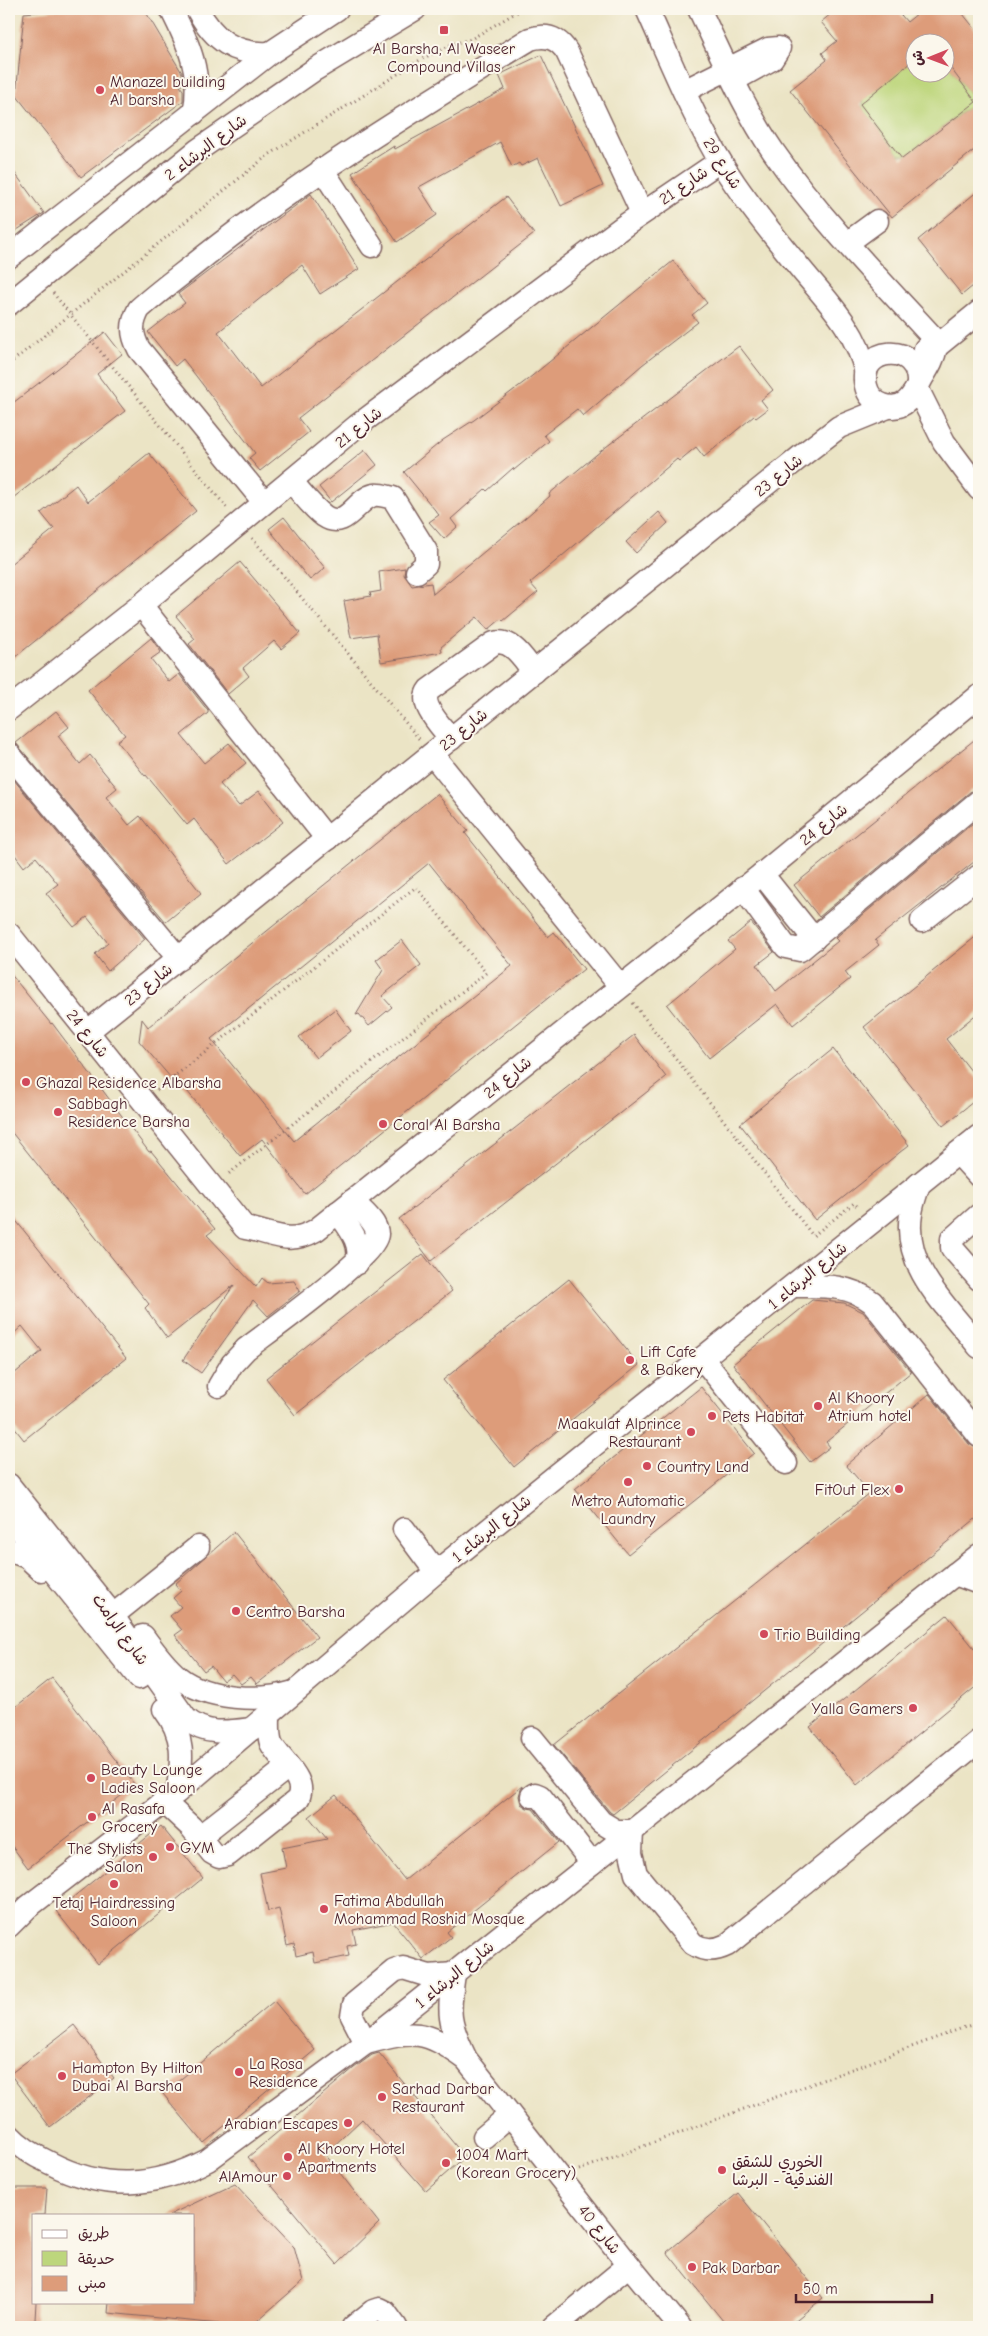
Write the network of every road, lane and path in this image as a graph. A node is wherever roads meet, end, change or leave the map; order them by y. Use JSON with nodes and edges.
{"nodes":[{"id":1,"x":171,"y":9,"type":"edge"},
{"id":2,"x":197,"y":9,"type":"edge"},
{"id":3,"x":337,"y":9,"type":"edge"},
{"id":4,"x":414,"y":9,"type":"edge"},
{"id":5,"x":522,"y":9,"type":"edge"},
{"id":6,"x":647,"y":9,"type":"edge"},
{"id":7,"x":699,"y":9,"type":"edge"},
{"id":8,"x":270,"y":53,"type":"junction"},
{"id":9,"x":731,"y":75,"type":"junction"},
{"id":10,"x":684,"y":91,"type":"junction"},
{"id":11,"x":194,"y":113,"type":"junction"},
{"id":12,"x":720,"y":161,"type":"junction"},
{"id":13,"x":322,"y":169,"type":"junction"},
{"id":14,"x":642,"y":213,"type":"junction"},
{"id":15,"x":876,"y":219,"type":"dead end"},
{"id":16,"x":847,"y":243,"type":"junction"},
{"id":17,"x":372,"y":246,"type":"dead end"},
{"id":18,"x":9,"y":257,"type":"edge"},
{"id":19,"x":9,"y":304,"type":"edge"},
{"id":20,"x":979,"y":312,"type":"edge"},
{"id":21,"x":846,"y":323,"type":"junction"},
{"id":22,"x":938,"y":346,"type":"junction"},
{"id":23,"x":893,"y":353,"type":"junction"},
{"id":24,"x":9,"y":364,"type":"edge"},
{"id":25,"x":865,"y":374,"type":"junction"},
{"id":26,"x":918,"y":387,"type":"junction"},
{"id":27,"x":890,"y":407,"type":"junction"},
{"id":28,"x":839,"y":427,"type":"junction"},
{"id":29,"x":944,"y":442,"type":"junction"},
{"id":30,"x":291,"y":481,"type":"junction"},
{"id":31,"x":979,"y":489,"type":"edge"},
{"id":32,"x":264,"y":502,"type":"junction"},
{"id":33,"x":416,"y":572,"type":"dead end"},
{"id":34,"x":141,"y":604,"type":"junction"},
{"id":35,"x":534,"y":672,"type":"junction"},
{"id":36,"x":979,"y":696,"type":"edge"},
{"id":37,"x":9,"y":709,"type":"edge"},
{"id":38,"x":451,"y":739,"type":"junction"},
{"id":39,"x":9,"y":754,"type":"edge"},
{"id":40,"x":432,"y":754,"type":"junction"},
{"id":41,"x":979,"y":801,"type":"edge"},
{"id":42,"x":327,"y":839,"type":"junction"},
{"id":43,"x":762,"y":874,"type":"junction"},
{"id":44,"x":979,"y":876,"type":"edge"},
{"id":45,"x":743,"y":888,"type":"junction"},
{"id":46,"x":922,"y":921,"type":"dead end"},
{"id":47,"x":9,"y":934,"type":"edge"},
{"id":48,"x":814,"y":939,"type":"junction"},
{"id":49,"x":179,"y":959,"type":"junction"},
{"id":50,"x":620,"y":986,"type":"junction"},
{"id":51,"x":87,"y":1032,"type":"junction"},
{"id":52,"x":143,"y":1100,"type":"junction"},
{"id":53,"x":979,"y":1136,"type":"edge"},
{"id":54,"x":958,"y":1153,"type":"junction"},
{"id":55,"x":979,"y":1176,"type":"edge"},
{"id":56,"x":919,"y":1184,"type":"junction"},
{"id":57,"x":212,"y":1187,"type":"junction"},
{"id":58,"x":345,"y":1206,"type":"junction"},
{"id":59,"x":979,"y":1214,"type":"edge"},
{"id":60,"x":872,"y":1223,"type":"junction"},
{"id":61,"x":976,"y":1270,"type":"edge"},
{"id":62,"x":794,"y":1286,"type":"junction"},
{"id":63,"x":979,"y":1347,"type":"edge"},
{"id":64,"x":702,"y":1358,"type":"junction"},
{"id":65,"x":219,"y":1386,"type":"dead end"},
{"id":66,"x":979,"y":1436,"type":"edge"},
{"id":67,"x":786,"y":1463,"type":"dead end"},
{"id":68,"x":12,"y":1504,"type":"edge"},
{"id":69,"x":404,"y":1529,"type":"dead end"},
{"id":70,"x":199,"y":1549,"type":"dead end"},
{"id":71,"x":9,"y":1550,"type":"edge"},
{"id":72,"x":979,"y":1555,"type":"edge"},
{"id":73,"x":436,"y":1572,"type":"junction"},
{"id":74,"x":955,"y":1574,"type":"junction"},
{"id":75,"x":979,"y":1584,"type":"edge"},
{"id":76,"x":107,"y":1610,"type":"junction"},
{"id":77,"x":298,"y":1691,"type":"junction"},
{"id":78,"x":261,"y":1722,"type":"junction"},
{"id":79,"x":532,"y":1738,"type":"dead end"},
{"id":80,"x":979,"y":1741,"type":"edge"},
{"id":81,"x":288,"y":1767,"type":"junction"},
{"id":82,"x":532,"y":1796,"type":"dead end"},
{"id":83,"x":170,"y":1797,"type":"junction"},
{"id":84,"x":632,"y":1831,"type":"junction"},
{"id":85,"x":199,"y":1837,"type":"junction"},
{"id":86,"x":592,"y":1863,"type":"junction"},
{"id":87,"x":9,"y":1926,"type":"edge"},
{"id":88,"x":454,"y":1974,"type":"junction"},
{"id":89,"x":979,"y":2022,"type":"edge"},
{"id":90,"x":366,"y":2043,"type":"junction"},
{"id":91,"x":466,"y":2059,"type":"junction"},
{"id":92,"x":510,"y":2115,"type":"junction"},
{"id":93,"x":9,"y":2135,"type":"edge"},
{"id":94,"x":484,"y":2137,"type":"dead end"},
{"id":95,"x":34,"y":2155,"type":"junction"},
{"id":96,"x":9,"y":2156,"type":"edge"},
{"id":97,"x":559,"y":2177,"type":"junction"},
{"id":98,"x":628,"y":2266,"type":"junction"},
{"id":99,"x":353,"y":2327,"type":"edge"},
{"id":100,"x":396,"y":2327,"type":"edge"},
{"id":101,"x":554,"y":2327,"type":"edge"},
{"id":102,"x":680,"y":2327,"type":"edge"}],
"edges":[{"from":1,"to":11,"type":"street"},
{"from":2,"to":8,"type":"street"},
{"from":3,"to":8,"type":"street","name":"شارع البرشاء 2"},
{"from":4,"to":19,"type":"street","name":"شارع البرشاء 2"},
{"from":5,"to":24,"type":"path"},
{"from":6,"to":10,"type":"street","name":"شارع 29"},
{"from":7,"to":9,"type":"street"},
{"from":8,"to":11,"type":"street","name":"شارع البرشاء 2"},
{"from":9,"to":10,"type":"street"},
{"from":9,"to":16,"type":"street"},
{"from":10,"to":12,"type":"street","name":"شارع 29"},
{"from":11,"to":18,"type":"street","name":"شارع البرشاء 2"},
{"from":12,"to":14,"type":"street","name":"شارع 21"},
{"from":12,"to":21,"type":"street","name":"شارع 29"},
{"from":13,"to":14,"type":"street"},
{"from":13,"to":17,"type":"street"},
{"from":13,"to":32,"type":"street"},
{"from":14,"to":30,"type":"street","name":"شارع 21"},
{"from":15,"to":16,"type":"street"},
{"from":16,"to":22,"type":"street"},
{"from":20,"to":22,"type":"street"},
{"from":21,"to":23,"type":"street","name":"شارع 29"},
{"from":21,"to":25,"type":"street","name":"شارع 29"},
{"from":22,"to":23,"type":"street"},
{"from":22,"to":26,"type":"street"},
{"from":23,"to":25,"type":"street"},
{"from":23,"to":26,"type":"street"},
{"from":25,"to":27,"type":"street"},
{"from":25,"to":28,"type":"street","name":"شارع 23"},
{"from":26,"to":27,"type":"street"},
{"from":26,"to":29,"type":"street"},
{"from":27,"to":28,"type":"street","name":"شارع 23"},
{"from":27,"to":29,"type":"street"},
{"from":28,"to":35,"type":"street","name":"شارع 23"},
{"from":29,"to":31,"type":"street"},
{"from":30,"to":32,"type":"street","name":"شارع 21"},
{"from":30,"to":33,"type":"street"},
{"from":32,"to":34,"type":"street","name":"شارع 21"},
{"from":34,"to":37,"type":"street","name":"شارع 21"},
{"from":34,"to":42,"type":"street"},
{"from":35,"to":38,"type":"street","name":"شارع 23"},
{"from":35,"to":38,"type":"street"},
{"from":36,"to":43,"type":"street","name":"شارع 24"},
{"from":38,"to":40,"type":"street","name":"شارع 23"},
{"from":39,"to":49,"type":"street"},
{"from":40,"to":42,"type":"street","name":"شارع 23"},
{"from":40,"to":50,"type":"street"},
{"from":41,"to":48,"type":"street"},
{"from":42,"to":49,"type":"street","name":"شارع 23"},
{"from":43,"to":45,"type":"street","name":"شارع 24"},
{"from":43,"to":48,"type":"street"},
{"from":44,"to":46,"type":"street"},
{"from":45,"to":48,"type":"street"},
{"from":45,"to":50,"type":"street","name":"شارع 24"},
{"from":47,"to":51,"type":"street","name":"شارع 24"},
{"from":49,"to":51,"type":"street","name":"شارع 23"},
{"from":50,"to":58,"type":"street","name":"شارع 24"},
{"from":50,"to":60,"type":"path"},
{"from":51,"to":52,"type":"street","name":"شارع 24"},
{"from":52,"to":57,"type":"street","name":"شارع 24"},
{"from":52,"to":57,"type":"path"},
{"from":53,"to":54,"type":"street","name":"شارع البرشاء 1"},
{"from":54,"to":55,"type":"street"},
{"from":54,"to":56,"type":"street","name":"شارع البرشاء 1"},
{"from":56,"to":60,"type":"street","name":"شارع البرشاء 1"},
{"from":56,"to":63,"type":"street"},
{"from":57,"to":58,"type":"street","name":"شارع 24"},
{"from":58,"to":65,"type":"street"},
{"from":59,"to":61,"type":"street"},
{"from":60,"to":62,"type":"street","name":"شارع البرشاء 1"},
{"from":62,"to":64,"type":"street","name":"شارع البرشاء 1"},
{"from":62,"to":66,"type":"street"},
{"from":64,"to":67,"type":"street"},
{"from":64,"to":73,"type":"street","name":"شارع البرشاء 1"},
{"from":68,"to":76,"type":"street","name":"شارع الرامث"},
{"from":69,"to":73,"type":"street"},
{"from":70,"to":76,"type":"street"},
{"from":71,"to":76,"type":"street"},
{"from":72,"to":74,"type":"street","name":"شارع البرشاء 1"},
{"from":73,"to":77,"type":"street","name":"شارع البرشاء 1"},
{"from":74,"to":75,"type":"street"},
{"from":74,"to":84,"type":"street","name":"شارع البرشاء 1"},
{"from":76,"to":77,"type":"street"},
{"from":76,"to":78,"type":"street","name":"شارع الرامث"},
{"from":76,"to":83,"type":"street","name":"شارع الرامث"},
{"from":77,"to":78,"type":"street","name":"شارع البرشاء 1"},
{"from":78,"to":81,"type":"street"},
{"from":78,"to":83,"type":"street","name":"شارع البرشاء 1"},
{"from":79,"to":84,"type":"street"},
{"from":80,"to":84,"type":"street"},
{"from":81,"to":85,"type":"street"},
{"from":81,"to":85,"type":"street"},
{"from":82,"to":86,"type":"street"},
{"from":83,"to":85,"type":"street"},
{"from":83,"to":87,"type":"street","name":"شارع البرشاء 1"},
{"from":84,"to":86,"type":"street","name":"شارع البرشاء 1"},
{"from":86,"to":88,"type":"street","name":"شارع البرشاء 1"},
{"from":88,"to":90,"type":"street","name":"شارع البرشاء 1"},
{"from":88,"to":90,"type":"street"},
{"from":88,"to":91,"type":"street","name":"شارع 40"},
{"from":89,"to":97,"type":"path"},
{"from":90,"to":91,"type":"street","name":"شارع 40"},
{"from":90,"to":95,"type":"street","name":"شارع البرشاء 1"},
{"from":91,"to":92,"type":"street","name":"شارع 40"},
{"from":92,"to":94,"type":"street"},
{"from":92,"to":97,"type":"street","name":"شارع 40"},
{"from":93,"to":95,"type":"street","name":"شارع البرشاء 1"},
{"from":95,"to":96,"type":"street","name":"شارع البرشاء 1"},
{"from":97,"to":98,"type":"street","name":"شارع 40"},
{"from":98,"to":101,"type":"street"},
{"from":98,"to":102,"type":"street","name":"شارع 40"},
{"from":99,"to":100,"type":"street"}]}
